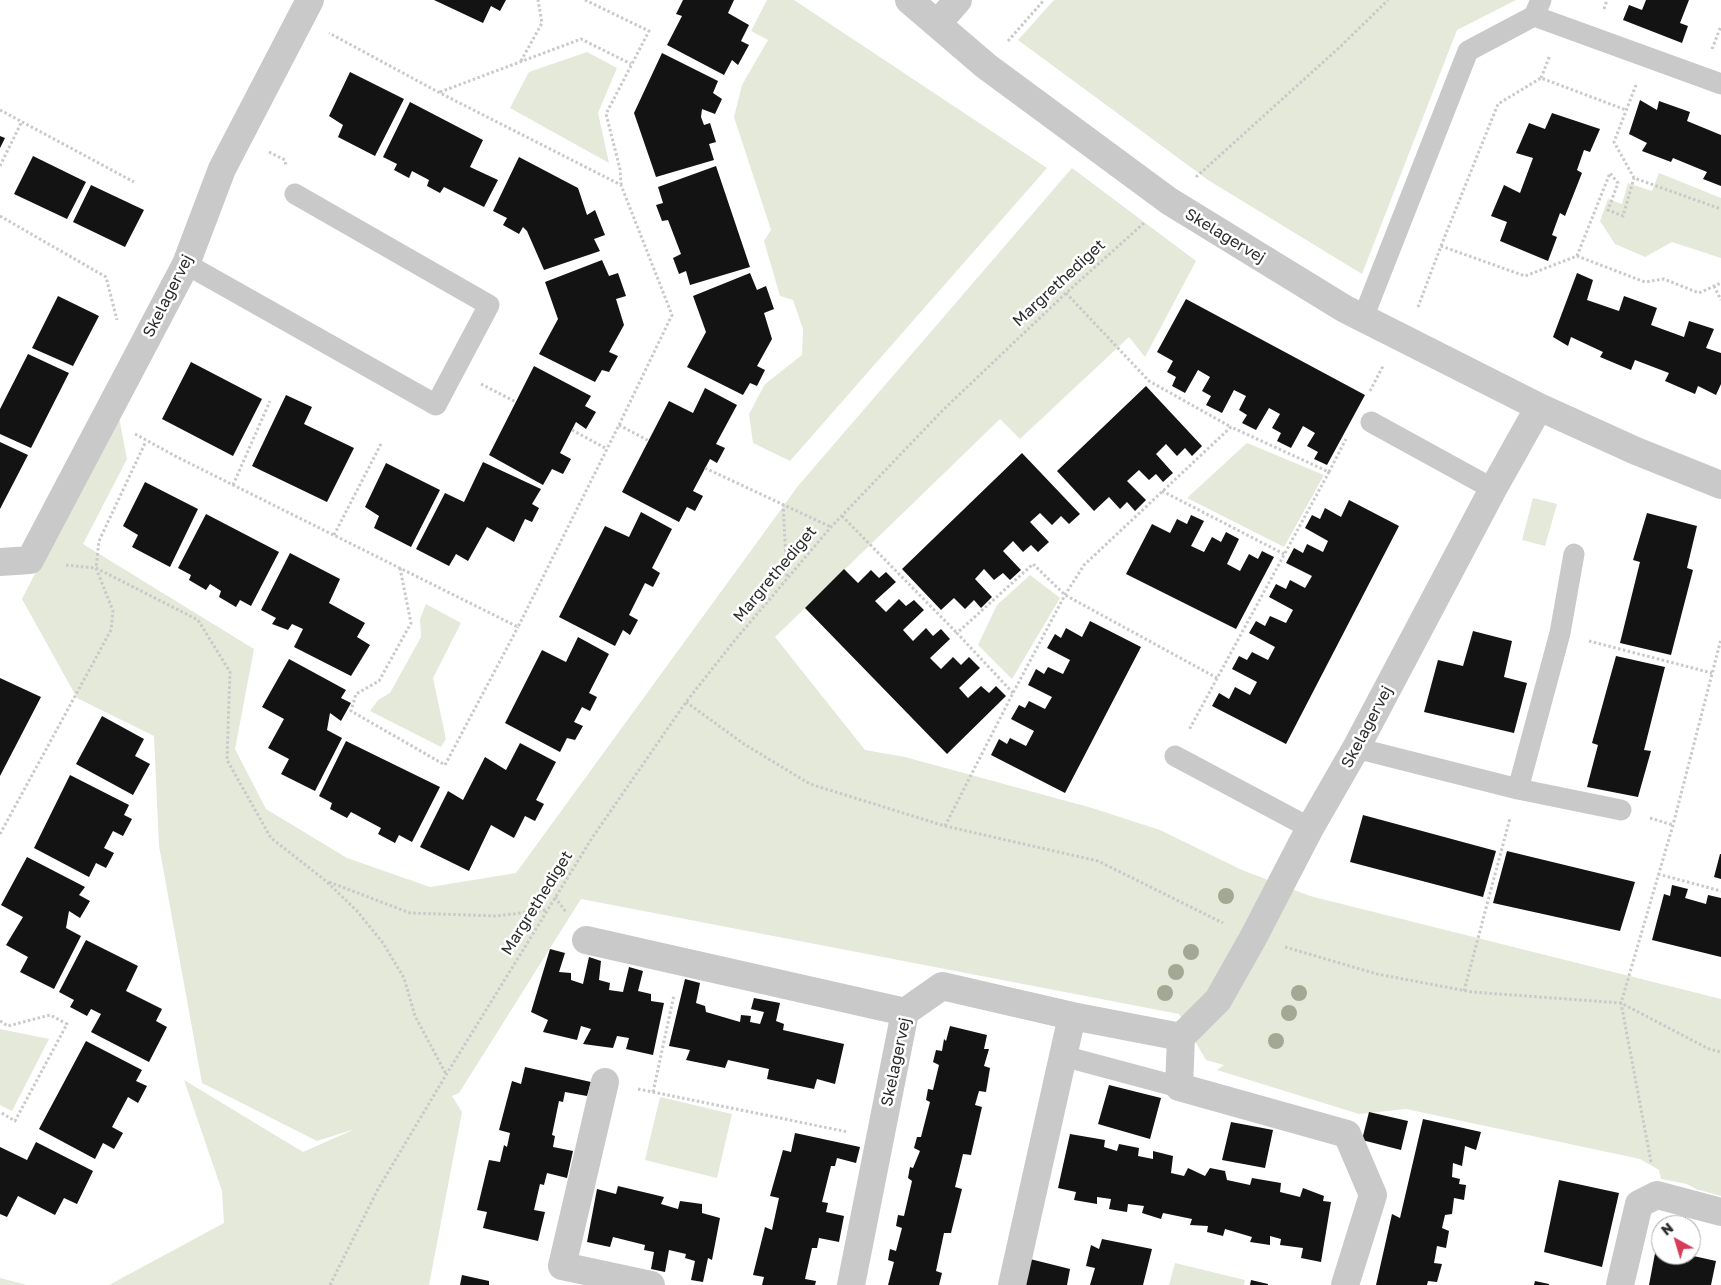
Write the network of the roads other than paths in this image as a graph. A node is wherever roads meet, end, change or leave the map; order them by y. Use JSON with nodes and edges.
{"nodes":[{"id":1,"x":310,"y":0,"type":"edge"},
{"id":2,"x":909,"y":0,"type":"edge"},
{"id":3,"x":958,"y":0,"type":"edge"},
{"id":4,"x":1538,"y":8,"type":"edge"},
{"id":5,"x":937,"y":24,"type":"junction"},
{"id":6,"x":1721,"y":84,"type":"edge"},
{"id":7,"x":295,"y":194,"type":"dead end"},
{"id":8,"x":186,"y":264,"type":"junction"},
{"id":9,"x":1363,"y":318,"type":"junction"},
{"id":10,"x":1539,"y":407,"type":"junction"},
{"id":11,"x":1371,"y":422,"type":"dead end"},
{"id":12,"x":1721,"y":485,"type":"edge"},
{"id":13,"x":1493,"y":489,"type":"junction"},
{"id":14,"x":1574,"y":554,"type":"dead end"},
{"id":15,"x":0,"y":562,"type":"edge"},
{"id":16,"x":1356,"y":748,"type":"junction"},
{"id":17,"x":1175,"y":756,"type":"road end"},
{"id":18,"x":1518,"y":790,"type":"junction"},
{"id":19,"x":1621,"y":810,"type":"dead end"},
{"id":20,"x":1310,"y":828,"type":"junction"},
{"id":21,"x":586,"y":940,"type":"dead end"},
{"id":22,"x":905,"y":1012,"type":"junction"},
{"id":23,"x":1072,"y":1016,"type":"junction"},
{"id":24,"x":1182,"y":1037,"type":"junction"},
{"id":25,"x":1063,"y":1056,"type":"junction"},
{"id":26,"x":605,"y":1082,"type":"road end"},
{"id":27,"x":1179,"y":1087,"type":"junction"},
{"id":28,"x":1721,"y":1212,"type":"edge"},
{"id":29,"x":651,"y":1285,"type":"edge"},
{"id":30,"x":851,"y":1285,"type":"edge"},
{"id":31,"x":1012,"y":1285,"type":"edge"},
{"id":32,"x":1345,"y":1285,"type":"edge"},
{"id":33,"x":1620,"y":1285,"type":"edge"}],
"edges":[{"from":1,"to":8,"type":"street","name":"Skelagervej"},
{"from":2,"to":5,"type":"street","name":"Skelagervej"},
{"from":3,"to":5,"type":"street"},
{"from":4,"to":6,"type":"lane"},
{"from":4,"to":9,"type":"lane"},
{"from":5,"to":9,"type":"street","name":"Skelagervej"},
{"from":7,"to":8,"type":"lane"},
{"from":8,"to":15,"type":"street","name":"Skelagervej"},
{"from":9,"to":10,"type":"street","name":"Skelagervej"},
{"from":10,"to":12,"type":"street","name":"Skelagervej"},
{"from":10,"to":13,"type":"street","name":"Skelagervej"},
{"from":11,"to":13,"type":"lane"},
{"from":13,"to":16,"type":"street","name":"Skelagervej"},
{"from":14,"to":18,"type":"lane"},
{"from":16,"to":18,"type":"lane"},
{"from":16,"to":20,"type":"street","name":"Skelagervej"},
{"from":17,"to":20,"type":"lane"},
{"from":18,"to":19,"type":"lane"},
{"from":20,"to":24,"type":"street","name":"Skelagervej"},
{"from":21,"to":22,"type":"street"},
{"from":22,"to":23,"type":"street","name":"Skelagervej"},
{"from":22,"to":30,"type":"street","name":"Skelagervej"},
{"from":23,"to":24,"type":"street","name":"Skelagervej"},
{"from":23,"to":25,"type":"street"},
{"from":24,"to":27,"type":"street"},
{"from":25,"to":27,"type":"lane"},
{"from":25,"to":31,"type":"street"},
{"from":26,"to":29,"type":"street"},
{"from":27,"to":32,"type":"street"},
{"from":28,"to":33,"type":"street"}]}
